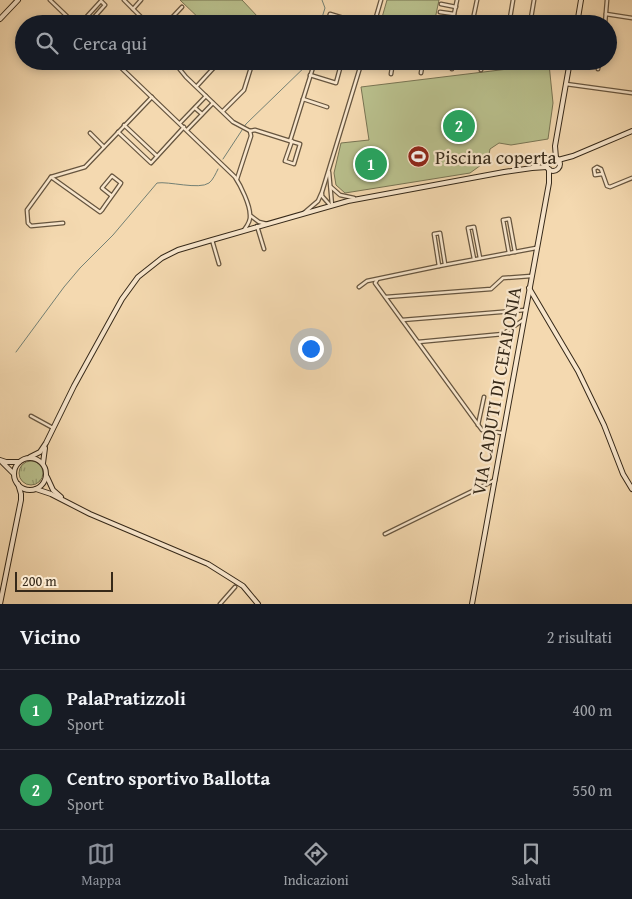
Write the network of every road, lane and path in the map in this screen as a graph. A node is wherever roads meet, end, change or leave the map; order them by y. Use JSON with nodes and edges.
{"nodes":[{"id":1,"x":18,"y":0,"type":"edge"},
{"id":2,"x":50,"y":0,"type":"edge"},
{"id":3,"x":124,"y":0,"type":"edge"},
{"id":4,"x":141,"y":0,"type":"edge"},
{"id":5,"x":382,"y":0,"type":"edge"},
{"id":6,"x":457,"y":0,"type":"edge"},
{"id":7,"x":476,"y":0,"type":"edge"},
{"id":8,"x":513,"y":0,"type":"edge"},
{"id":9,"x":534,"y":0,"type":"edge"},
{"id":10,"x":582,"y":0,"type":"edge"},
{"id":11,"x":607,"y":0,"type":"edge"},
{"id":12,"x":441,"y":4,"type":"dead end"},
{"id":13,"x":182,"y":7,"type":"dead end"},
{"id":14,"x":456,"y":7,"type":"junction"},
{"id":15,"x":133,"y":9,"type":"junction"},
{"id":16,"x":440,"y":12,"type":"dead end"},
{"id":17,"x":454,"y":14,"type":"joint"},
{"id":18,"x":606,"y":14,"type":"joint"},
{"id":19,"x":66,"y":15,"type":"edge"},
{"id":20,"x":88,"y":15,"type":"edge"},
{"id":21,"x":96,"y":15,"type":"edge"},
{"id":22,"x":139,"y":15,"type":"edge"},
{"id":23,"x":174,"y":15,"type":"edge"},
{"id":24,"x":377,"y":15,"type":"edge"},
{"id":25,"x":474,"y":15,"type":"edge"},
{"id":26,"x":510,"y":15,"type":"edge"},
{"id":27,"x":531,"y":15,"type":"edge"},
{"id":28,"x":579,"y":15,"type":"edge"},
{"id":29,"x":612,"y":15,"type":"edge"},
{"id":30,"x":617,"y":16,"type":"edge"},
{"id":31,"x":632,"y":18,"type":"edge"},
{"id":32,"x":0,"y":19,"type":"edge"},
{"id":33,"x":124,"y":70,"type":"edge"},
{"id":34,"x":180,"y":70,"type":"edge"},
{"id":35,"x":212,"y":70,"type":"edge"},
{"id":36,"x":250,"y":70,"type":"edge"},
{"id":37,"x":312,"y":70,"type":"edge"},
{"id":38,"x":340,"y":70,"type":"edge"},
{"id":39,"x":359,"y":70,"type":"edge"},
{"id":40,"x":392,"y":70,"type":"edge"},
{"id":41,"x":422,"y":70,"type":"edge"},
{"id":42,"x":568,"y":70,"type":"edge"},
{"id":43,"x":421,"y":73,"type":"dead end"},
{"id":44,"x":391,"y":74,"type":"dead end"},
{"id":45,"x":310,"y":75,"type":"junction"},
{"id":46,"x":566,"y":84,"type":"junction"},
{"id":47,"x":197,"y":86,"type":"junction"},
{"id":48,"x":632,"y":93,"type":"edge"},
{"id":49,"x":206,"y":96,"type":"junction"},
{"id":50,"x":152,"y":97,"type":"junction"},
{"id":51,"x":303,"y":99,"type":"junction"},
{"id":52,"x":213,"y":102,"type":"junction"},
{"id":53,"x":327,"y":107,"type":"dead end"},
{"id":54,"x":195,"y":108,"type":"junction"},
{"id":55,"x":223,"y":111,"type":"junction"},
{"id":56,"x":202,"y":114,"type":"junction"},
{"id":57,"x":180,"y":123,"type":"junction"},
{"id":58,"x":124,"y":126,"type":"junction"},
{"id":59,"x":185,"y":128,"type":"junction"},
{"id":60,"x":250,"y":131,"type":"junction"},
{"id":61,"x":632,"y":131,"type":"edge"},
{"id":62,"x":118,"y":132,"type":"junction"},
{"id":63,"x":90,"y":133,"type":"dead end"},
{"id":64,"x":291,"y":141,"type":"junction"},
{"id":65,"x":555,"y":146,"type":"junction"},
{"id":66,"x":104,"y":147,"type":"junction"},
{"id":67,"x":157,"y":156,"type":"junction"},
{"id":68,"x":573,"y":156,"type":"junction"},
{"id":69,"x":548,"y":159,"type":"junction"},
{"id":70,"x":557,"y":159,"type":"junction"},
{"id":71,"x":330,"y":168,"type":"junction"},
{"id":72,"x":532,"y":168,"type":"junction"},
{"id":73,"x":548,"y":168,"type":"junction"},
{"id":74,"x":556,"y":169,"type":"junction"},
{"id":75,"x":602,"y":174,"type":"dead end"},
{"id":76,"x":51,"y":177,"type":"junction"},
{"id":77,"x":632,"y":178,"type":"edge"},
{"id":78,"x":237,"y":180,"type":"junction"},
{"id":79,"x":549,"y":183,"type":"junction"},
{"id":80,"x":330,"y":186,"type":"junction"},
{"id":81,"x":322,"y":192,"type":"junction"},
{"id":82,"x":112,"y":196,"type":"junction"},
{"id":83,"x":360,"y":198,"type":"junction"},
{"id":84,"x":332,"y":205,"type":"junction"},
{"id":85,"x":300,"y":215,"type":"junction"},
{"id":86,"x":251,"y":216,"type":"junction"},
{"id":87,"x":254,"y":219,"type":"junction"},
{"id":88,"x":250,"y":221,"type":"junction"},
{"id":89,"x":63,"y":222,"type":"dead end"},
{"id":90,"x":267,"y":224,"type":"junction"},
{"id":91,"x":256,"y":227,"type":"junction"},
{"id":92,"x":244,"y":230,"type":"junction"},
{"id":93,"x":212,"y":240,"type":"junction"},
{"id":94,"x":536,"y":248,"type":"junction"},
{"id":95,"x":264,"y":249,"type":"dead end"},
{"id":96,"x":515,"y":252,"type":"junction"},
{"id":97,"x":509,"y":253,"type":"junction"},
{"id":98,"x":480,"y":258,"type":"junction"},
{"id":99,"x":474,"y":259,"type":"junction"},
{"id":100,"x":219,"y":264,"type":"dead end"},
{"id":101,"x":445,"y":264,"type":"junction"},
{"id":102,"x":439,"y":266,"type":"junction"},
{"id":103,"x":531,"y":276,"type":"junction"},
{"id":104,"x":377,"y":280,"type":"junction"},
{"id":105,"x":359,"y":286,"type":"dead end"},
{"id":106,"x":529,"y":288,"type":"junction"},
{"id":107,"x":386,"y":297,"type":"junction"},
{"id":108,"x":525,"y":310,"type":"junction"},
{"id":109,"x":402,"y":320,"type":"junction"},
{"id":110,"x":523,"y":320,"type":"junction"},
{"id":111,"x":418,"y":342,"type":"junction"},
{"id":112,"x":484,"y":397,"type":"dead end"},
{"id":113,"x":31,"y":416,"type":"dead end"},
{"id":114,"x":478,"y":425,"type":"junction"},
{"id":115,"x":53,"y":428,"type":"junction"},
{"id":116,"x":503,"y":433,"type":"junction"},
{"id":117,"x":46,"y":443,"type":"junction"},
{"id":118,"x":30,"y":457,"type":"junction"},
{"id":119,"x":0,"y":460,"type":"edge"},
{"id":120,"x":19,"y":462,"type":"junction"},
{"id":121,"x":43,"y":463,"type":"junction"},
{"id":122,"x":14,"y":474,"type":"junction"},
{"id":123,"x":46,"y":477,"type":"junction"},
{"id":124,"x":495,"y":480,"type":"junction"},
{"id":125,"x":18,"y":484,"type":"junction"},
{"id":126,"x":36,"y":489,"type":"junction"},
{"id":127,"x":632,"y":489,"type":"edge"},
{"id":128,"x":31,"y":490,"type":"junction"},
{"id":129,"x":21,"y":500,"type":"junction"},
{"id":130,"x":66,"y":501,"type":"junction"},
{"id":131,"x":385,"y":534,"type":"dead end"},
{"id":132,"x":235,"y":587,"type":"dead end"},
{"id":133,"x":0,"y":604,"type":"edge"},
{"id":134,"x":220,"y":604,"type":"edge"},
{"id":135,"x":258,"y":604,"type":"edge"},
{"id":136,"x":472,"y":604,"type":"edge"}],
"edges":[{"from":1,"to":32,"type":"street"},
{"from":2,"to":19,"type":"street"},
{"from":3,"to":15,"type":"street"},
{"from":4,"to":15,"type":"street"},
{"from":5,"to":24,"type":"street"},
{"from":6,"to":14,"type":"street"},
{"from":7,"to":25,"type":"street"},
{"from":8,"to":26,"type":"street"},
{"from":9,"to":27,"type":"street"},
{"from":10,"to":28,"type":"street"},
{"from":11,"to":18,"type":"street"},
{"from":12,"to":14,"type":"street"},
{"from":13,"to":23,"type":"street"},
{"from":14,"to":17,"type":"street"},
{"from":15,"to":22,"type":"street"},
{"from":16,"to":17,"type":"street"},
{"from":18,"to":29,"type":"street"},
{"from":20,"to":21,"type":"street"},
{"from":30,"to":31,"type":"street"},
{"from":33,"to":50,"type":"street"},
{"from":34,"to":47,"type":"street"},
{"from":35,"to":47,"type":"street"},
{"from":36,"to":55,"type":"street"},
{"from":37,"to":45,"type":"street"},
{"from":38,"to":45,"type":"street"},
{"from":39,"to":71,"type":"street"},
{"from":40,"to":44,"type":"street"},
{"from":41,"to":43,"type":"street"},
{"from":42,"to":46,"type":"street"},
{"from":45,"to":51,"type":"street"},
{"from":46,"to":48,"type":"street"},
{"from":46,"to":65,"type":"street"},
{"from":47,"to":49,"type":"street"},
{"from":49,"to":52,"type":"street"},
{"from":49,"to":54,"type":"street"},
{"from":50,"to":57,"type":"street"},
{"from":50,"to":58,"type":"street"},
{"from":51,"to":53,"type":"street"},
{"from":51,"to":64,"type":"street"},
{"from":52,"to":55,"type":"street"},
{"from":52,"to":56,"type":"street"},
{"from":54,"to":56,"type":"street"},
{"from":54,"to":57,"type":"street"},
{"from":55,"to":60,"type":"street"},
{"from":56,"to":59,"type":"street"},
{"from":57,"to":59,"type":"street"},
{"from":58,"to":62,"type":"street"},
{"from":58,"to":67,"type":"street"},
{"from":59,"to":67,"type":"street"},
{"from":59,"to":78,"type":"street"},
{"from":60,"to":64,"type":"street"},
{"from":60,"to":78,"type":"street"},
{"from":61,"to":68,"type":"street"},
{"from":62,"to":66,"type":"street"},
{"from":62,"to":67,"type":"street"},
{"from":63,"to":66,"type":"street"},
{"from":64,"to":64,"type":"street"},
{"from":65,"to":69,"type":"street"},
{"from":65,"to":70,"type":"street"},
{"from":66,"to":76,"type":"street"},
{"from":68,"to":70,"type":"street"},
{"from":68,"to":74,"type":"street"},
{"from":69,"to":70,"type":"street"},
{"from":69,"to":72,"type":"street"},
{"from":69,"to":73,"type":"street","name":"VIA CADUTI DI CEFALONIA"},
{"from":70,"to":74,"type":"street"},
{"from":71,"to":80,"type":"street"},
{"from":71,"to":81,"type":"street"},
{"from":72,"to":73,"type":"street"},
{"from":72,"to":83,"type":"street"},
{"from":73,"to":74,"type":"street"},
{"from":73,"to":79,"type":"street","name":"VIA CADUTI DI CEFALONIA"},
{"from":74,"to":79,"type":"street","name":"VIA CADUTI DI CEFALONIA"},
{"from":75,"to":77,"type":"street"},
{"from":76,"to":82,"type":"street"},
{"from":76,"to":89,"type":"street"},
{"from":78,"to":86,"type":"street"},
{"from":79,"to":94,"type":"street","name":"VIA CADUTI DI CEFALONIA"},
{"from":80,"to":83,"type":"street"},
{"from":80,"to":84,"type":"street"},
{"from":81,"to":84,"type":"street"},
{"from":81,"to":85,"type":"street"},
{"from":82,"to":82,"type":"street"},
{"from":83,"to":84,"type":"street"},
{"from":84,"to":85,"type":"street"},
{"from":85,"to":90,"type":"street"},
{"from":86,"to":87,"type":"street"},
{"from":86,"to":88,"type":"street"},
{"from":87,"to":90,"type":"street"},
{"from":87,"to":91,"type":"street"},
{"from":88,"to":91,"type":"street"},
{"from":88,"to":92,"type":"street"},
{"from":90,"to":91,"type":"street"},
{"from":91,"to":92,"type":"street"},
{"from":91,"to":95,"type":"street"},
{"from":92,"to":93,"type":"street"},
{"from":93,"to":100,"type":"street"},
{"from":93,"to":115,"type":"street"},
{"from":94,"to":96,"type":"street"},
{"from":94,"to":103,"type":"street","name":"VIA CADUTI DI CEFALONIA"},
{"from":96,"to":97,"type":"street"},
{"from":96,"to":97,"type":"street"},
{"from":97,"to":98,"type":"street"},
{"from":98,"to":99,"type":"street"},
{"from":98,"to":99,"type":"street"},
{"from":99,"to":101,"type":"street"},
{"from":101,"to":102,"type":"street"},
{"from":101,"to":102,"type":"street"},
{"from":102,"to":104,"type":"street"},
{"from":103,"to":106,"type":"street","name":"VIA CADUTI DI CEFALONIA"},
{"from":103,"to":107,"type":"street"},
{"from":104,"to":105,"type":"street"},
{"from":104,"to":107,"type":"street"},
{"from":106,"to":108,"type":"street","name":"VIA CADUTI DI CEFALONIA"},
{"from":106,"to":127,"type":"street"},
{"from":107,"to":109,"type":"street"},
{"from":108,"to":109,"type":"street"},
{"from":108,"to":110,"type":"street","name":"VIA CADUTI DI CEFALONIA"},
{"from":109,"to":111,"type":"street"},
{"from":110,"to":111,"type":"street"},
{"from":110,"to":116,"type":"street","name":"VIA CADUTI DI CEFALONIA"},
{"from":111,"to":114,"type":"street"},
{"from":112,"to":114,"type":"street"},
{"from":113,"to":115,"type":"street"},
{"from":114,"to":116,"type":"street"},
{"from":115,"to":117,"type":"street"},
{"from":116,"to":124,"type":"street","name":"VIA CADUTI DI CEFALONIA"},
{"from":117,"to":118,"type":"street"},
{"from":117,"to":121,"type":"street"},
{"from":118,"to":120,"type":"street"},
{"from":118,"to":121,"type":"street"},
{"from":119,"to":120,"type":"street"},
{"from":119,"to":122,"type":"street"},
{"from":120,"to":122,"type":"street"},
{"from":121,"to":123,"type":"street"},
{"from":122,"to":125,"type":"street"},
{"from":123,"to":126,"type":"street"},
{"from":123,"to":130,"type":"street"},
{"from":124,"to":131,"type":"street"},
{"from":124,"to":136,"type":"street","name":"VIA CADUTI DI CEFALONIA"},
{"from":125,"to":128,"type":"street"},
{"from":125,"to":129,"type":"street"},
{"from":126,"to":128,"type":"street"},
{"from":126,"to":130,"type":"street"},
{"from":128,"to":129,"type":"street"},
{"from":129,"to":133,"type":"street"},
{"from":130,"to":135,"type":"street"},
{"from":132,"to":134,"type":"street"}]}
